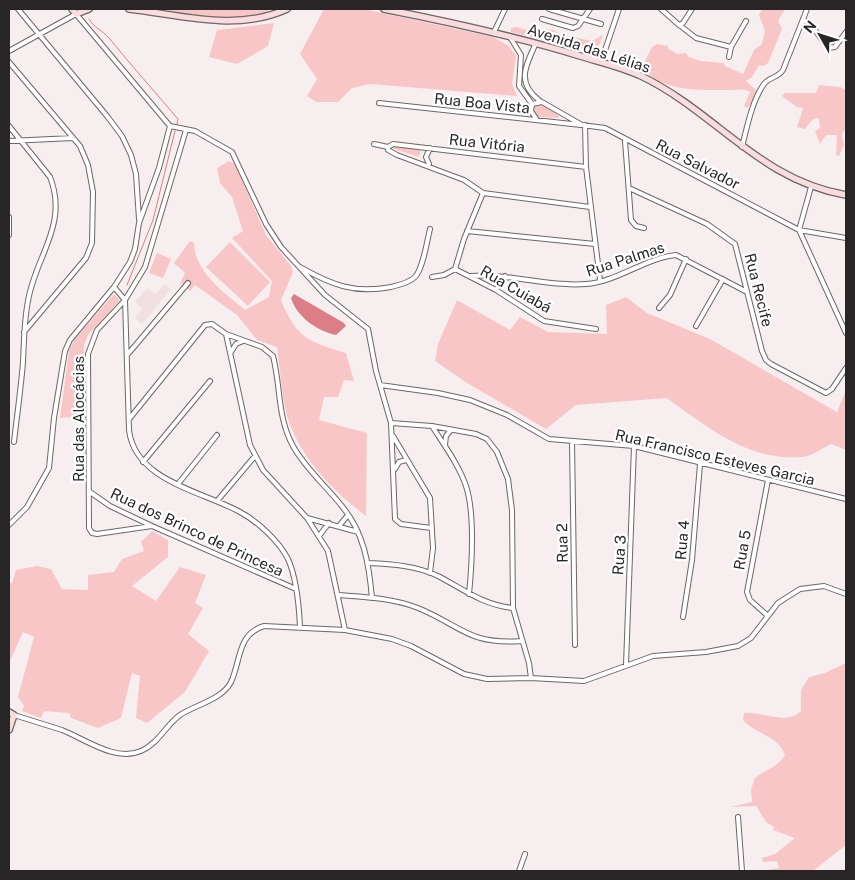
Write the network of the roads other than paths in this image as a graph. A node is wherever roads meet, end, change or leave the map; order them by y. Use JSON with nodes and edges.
{"nodes":[{"id":1,"x":18,"y":9,"type":"edge"},
{"id":2,"x":72,"y":9,"type":"edge"},
{"id":3,"x":90,"y":9,"type":"edge"},
{"id":4,"x":129,"y":9,"type":"edge"},
{"id":5,"x":287,"y":9,"type":"edge"},
{"id":6,"x":384,"y":9,"type":"edge"},
{"id":7,"x":505,"y":9,"type":"edge"},
{"id":8,"x":549,"y":9,"type":"edge"},
{"id":9,"x":590,"y":9,"type":"edge"},
{"id":10,"x":619,"y":9,"type":"edge"},
{"id":11,"x":661,"y":9,"type":"edge"},
{"id":12,"x":692,"y":9,"type":"edge"},
{"id":13,"x":807,"y":9,"type":"edge"},
{"id":14,"x":76,"y":14,"type":"junction"},
{"id":15,"x":583,"y":19,"type":"junction"},
{"id":16,"x":803,"y":19,"type":"junction"},
{"id":17,"x":542,"y":20,"type":"dead end"},
{"id":18,"x":746,"y":21,"type":"dead end"},
{"id":19,"x":602,"y":24,"type":"dead end"},
{"id":20,"x":678,"y":24,"type":"junction"},
{"id":21,"x":494,"y":32,"type":"junction"},
{"id":22,"x":846,"y":32,"type":"edge"},
{"id":23,"x":39,"y":35,"type":"junction"},
{"id":24,"x":508,"y":36,"type":"junction"},
{"id":25,"x":536,"y":43,"type":"junction"},
{"id":26,"x":731,"y":47,"type":"junction"},
{"id":27,"x":9,"y":51,"type":"edge"},
{"id":28,"x":728,"y":58,"type":"dead end"},
{"id":29,"x":9,"y":62,"type":"edge"},
{"id":30,"x":601,"y":62,"type":"junction"},
{"id":31,"x":542,"y":102,"type":"junction"},
{"id":32,"x":379,"y":103,"type":"dead end"},
{"id":33,"x":532,"y":104,"type":"junction"},
{"id":34,"x":562,"y":114,"type":"junction"},
{"id":35,"x":537,"y":120,"type":"junction"},
{"id":36,"x":560,"y":123,"type":"junction"},
{"id":37,"x":583,"y":125,"type":"junction"},
{"id":38,"x":9,"y":126,"type":"edge"},
{"id":39,"x":170,"y":126,"type":"junction"},
{"id":40,"x":186,"y":130,"type":"junction"},
{"id":41,"x":74,"y":138,"type":"junction"},
{"id":42,"x":625,"y":141,"type":"junction"},
{"id":43,"x":9,"y":142,"type":"edge"},
{"id":44,"x":22,"y":142,"type":"junction"},
{"id":45,"x":374,"y":144,"type":"dead end"},
{"id":46,"x":742,"y":147,"type":"junction"},
{"id":47,"x":388,"y":148,"type":"junction"},
{"id":48,"x":430,"y":148,"type":"junction"},
{"id":49,"x":430,"y":165,"type":"junction"},
{"id":50,"x":586,"y":167,"type":"junction"},
{"id":51,"x":811,"y":186,"type":"junction"},
{"id":52,"x":630,"y":188,"type":"junction"},
{"id":53,"x":482,"y":193,"type":"junction"},
{"id":54,"x":846,"y":195,"type":"edge"},
{"id":55,"x":139,"y":199,"type":"junction"},
{"id":56,"x":147,"y":200,"type":"junction"},
{"id":57,"x":590,"y":207,"type":"junction"},
{"id":58,"x":9,"y":216,"type":"edge"},
{"id":59,"x":139,"y":223,"type":"junction"},
{"id":60,"x":644,"y":228,"type":"dead end"},
{"id":61,"x":430,"y":229,"type":"dead end"},
{"id":62,"x":800,"y":230,"type":"junction"},
{"id":63,"x":467,"y":231,"type":"junction"},
{"id":64,"x":9,"y":235,"type":"edge"},
{"id":65,"x":846,"y":238,"type":"edge"},
{"id":66,"x":595,"y":244,"type":"junction"},
{"id":67,"x":686,"y":259,"type":"junction"},
{"id":68,"x":298,"y":266,"type":"junction"},
{"id":69,"x":455,"y":268,"type":"junction"},
{"id":70,"x":472,"y":276,"type":"junction"},
{"id":71,"x":505,"y":276,"type":"junction"},
{"id":72,"x":432,"y":277,"type":"dead end"},
{"id":73,"x":723,"y":279,"type":"junction"},
{"id":74,"x":600,"y":280,"type":"junction"},
{"id":75,"x":188,"y":283,"type":"dead end"},
{"id":76,"x":114,"y":287,"type":"junction"},
{"id":77,"x":496,"y":290,"type":"junction"},
{"id":78,"x":747,"y":292,"type":"junction"},
{"id":79,"x":125,"y":300,"type":"junction"},
{"id":80,"x":659,"y":308,"type":"dead end"},
{"id":81,"x":696,"y":326,"type":"dead end"},
{"id":82,"x":596,"y":329,"type":"dead end"},
{"id":83,"x":24,"y":332,"type":"junction"},
{"id":84,"x":846,"y":333,"type":"edge"},
{"id":85,"x":226,"y":334,"type":"junction"},
{"id":86,"x":243,"y":341,"type":"junction"},
{"id":87,"x":231,"y":352,"type":"junction"},
{"id":88,"x":128,"y":354,"type":"junction"},
{"id":89,"x":846,"y":368,"type":"edge"},
{"id":90,"x":210,"y":381,"type":"dead end"},
{"id":91,"x":380,"y":385,"type":"junction"},
{"id":92,"x":130,"y":418,"type":"junction"},
{"id":93,"x":391,"y":423,"type":"junction"},
{"id":94,"x":432,"y":426,"type":"junction"},
{"id":95,"x":451,"y":430,"type":"junction"},
{"id":96,"x":392,"y":434,"type":"junction"},
{"id":97,"x":216,"y":435,"type":"dead end"},
{"id":98,"x":572,"y":441,"type":"junction"},
{"id":99,"x":14,"y":442,"type":"dead end"},
{"id":100,"x":634,"y":446,"type":"junction"},
{"id":101,"x":445,"y":447,"type":"junction"},
{"id":102,"x":255,"y":456,"type":"junction"},
{"id":103,"x":406,"y":460,"type":"junction"},
{"id":104,"x":143,"y":462,"type":"junction"},
{"id":105,"x":700,"y":464,"type":"junction"},
{"id":106,"x":394,"y":470,"type":"junction"},
{"id":107,"x":768,"y":480,"type":"junction"},
{"id":108,"x":178,"y":484,"type":"junction"},
{"id":109,"x":90,"y":492,"type":"junction"},
{"id":110,"x":846,"y":499,"type":"edge"},
{"id":111,"x":217,"y":501,"type":"junction"},
{"id":112,"x":348,"y":514,"type":"junction"},
{"id":113,"x":307,"y":518,"type":"junction"},
{"id":114,"x":329,"y":523,"type":"junction"},
{"id":115,"x":9,"y":525,"type":"edge"},
{"id":116,"x":152,"y":526,"type":"junction"},
{"id":117,"x":338,"y":526,"type":"junction"},
{"id":118,"x":431,"y":528,"type":"junction"},
{"id":119,"x":358,"y":532,"type":"junction"},
{"id":120,"x":319,"y":536,"type":"junction"},
{"id":121,"x":369,"y":563,"type":"junction"},
{"id":122,"x":430,"y":573,"type":"junction"},
{"id":123,"x":296,"y":589,"type":"junction"},
{"id":124,"x":468,"y":594,"type":"junction"},
{"id":125,"x":846,"y":594,"type":"edge"},
{"id":126,"x":338,"y":595,"type":"junction"},
{"id":127,"x":372,"y":598,"type":"junction"},
{"id":128,"x":512,"y":608,"type":"junction"},
{"id":129,"x":768,"y":616,"type":"junction"},
{"id":130,"x":683,"y":617,"type":"dead end"},
{"id":131,"x":300,"y":626,"type":"junction"},
{"id":132,"x":345,"y":630,"type":"junction"},
{"id":133,"x":522,"y":640,"type":"junction"},
{"id":134,"x":575,"y":644,"type":"dead end"},
{"id":135,"x":626,"y":665,"type":"junction"},
{"id":136,"x":530,"y":678,"type":"junction"},
{"id":137,"x":12,"y":714,"type":"edge"},
{"id":138,"x":9,"y":730,"type":"edge"},
{"id":139,"x":738,"y":817,"type":"dead end"},
{"id":140,"x":525,"y":854,"type":"dead end"},
{"id":141,"x":519,"y":871,"type":"edge"},
{"id":142,"x":742,"y":871,"type":"edge"}],
"edges":[{"from":1,"to":23,"type":"street"},
{"from":2,"to":14,"type":"street"},
{"from":3,"to":14,"type":"street"},
{"from":4,"to":5,"type":"street"},
{"from":6,"to":21,"type":"street","name":"Avenida das Lélias"},
{"from":7,"to":21,"type":"street"},
{"from":8,"to":15,"type":"street"},
{"from":9,"to":15,"type":"street"},
{"from":10,"to":30,"type":"street"},
{"from":11,"to":20,"type":"street"},
{"from":12,"to":20,"type":"street"},
{"from":13,"to":16,"type":"street"},
{"from":14,"to":23,"type":"street"},
{"from":14,"to":39,"type":"street"},
{"from":15,"to":17,"type":"street"},
{"from":15,"to":19,"type":"street"},
{"from":16,"to":22,"type":"street"},
{"from":16,"to":46,"type":"street"},
{"from":18,"to":26,"type":"street"},
{"from":20,"to":26,"type":"street"},
{"from":21,"to":24,"type":"street","name":"Avenida das Lélias"},
{"from":23,"to":27,"type":"street"},
{"from":23,"to":55,"type":"street"},
{"from":24,"to":25,"type":"street","name":"Avenida das Lélias"},
{"from":24,"to":33,"type":"street"},
{"from":25,"to":30,"type":"street","name":"Avenida das Lélias"},
{"from":25,"to":31,"type":"street","name":"Rua Salvador"},
{"from":26,"to":28,"type":"street"},
{"from":29,"to":41,"type":"street"},
{"from":30,"to":46,"type":"street","name":"Avenida das Lélias"},
{"from":31,"to":33,"type":"street"},
{"from":31,"to":34,"type":"street","name":"Rua Salvador"},
{"from":32,"to":35,"type":"street","name":"Rua Boa Vista"},
{"from":33,"to":35,"type":"street"},
{"from":34,"to":36,"type":"street"},
{"from":34,"to":37,"type":"street","name":"Rua Salvador"},
{"from":35,"to":36,"type":"street","name":"Rua Boa Vista"},
{"from":36,"to":37,"type":"street","name":"Rua Boa Vista"},
{"from":37,"to":42,"type":"street","name":"Rua Salvador"},
{"from":37,"to":50,"type":"street"},
{"from":38,"to":44,"type":"street"},
{"from":39,"to":40,"type":"street"},
{"from":39,"to":56,"type":"street"},
{"from":40,"to":68,"type":"street"},
{"from":40,"to":79,"type":"street","name":"Rua das Alocácias"},
{"from":41,"to":44,"type":"street"},
{"from":41,"to":83,"type":"street"},
{"from":42,"to":52,"type":"street"},
{"from":42,"to":62,"type":"street","name":"Rua Salvador"},
{"from":43,"to":44,"type":"street"},
{"from":44,"to":83,"type":"street"},
{"from":45,"to":47,"type":"street"},
{"from":46,"to":51,"type":"street","name":"Avenida das Lélias"},
{"from":47,"to":48,"type":"street","name":"Rua Vitória"},
{"from":47,"to":49,"type":"street"},
{"from":48,"to":49,"type":"street"},
{"from":48,"to":50,"type":"street","name":"Rua Vitória"},
{"from":49,"to":53,"type":"street"},
{"from":50,"to":57,"type":"street"},
{"from":51,"to":54,"type":"street","name":"Avenida das Lélias"},
{"from":51,"to":62,"type":"street"},
{"from":52,"to":60,"type":"street"},
{"from":52,"to":78,"type":"street","name":"Rua Recife"},
{"from":53,"to":57,"type":"street"},
{"from":53,"to":63,"type":"street"},
{"from":55,"to":56,"type":"street"},
{"from":55,"to":59,"type":"street"},
{"from":56,"to":59,"type":"street"},
{"from":57,"to":66,"type":"street"},
{"from":58,"to":64,"type":"street"},
{"from":59,"to":76,"type":"street"},
{"from":61,"to":68,"type":"street"},
{"from":62,"to":65,"type":"street","name":"Rua Salvador"},
{"from":62,"to":84,"type":"street"},
{"from":63,"to":66,"type":"street"},
{"from":63,"to":69,"type":"street"},
{"from":66,"to":74,"type":"street"},
{"from":67,"to":73,"type":"street","name":"Rua Palmas"},
{"from":67,"to":74,"type":"street","name":"Rua Palmas"},
{"from":67,"to":80,"type":"street"},
{"from":68,"to":91,"type":"street"},
{"from":69,"to":70,"type":"street","name":"Rua Cuiabá"},
{"from":69,"to":72,"type":"street"},
{"from":70,"to":71,"type":"street","name":"Rua Palmas"},
{"from":70,"to":77,"type":"street","name":"Rua Cuiabá"},
{"from":71,"to":74,"type":"street","name":"Rua Palmas"},
{"from":71,"to":77,"type":"street"},
{"from":73,"to":78,"type":"street","name":"Rua Palmas"},
{"from":73,"to":81,"type":"street"},
{"from":75,"to":88,"type":"street"},
{"from":76,"to":79,"type":"street"},
{"from":76,"to":115,"type":"street"},
{"from":77,"to":82,"type":"street","name":"Rua Cuiabá"},
{"from":78,"to":89,"type":"street","name":"Rua Recife"},
{"from":79,"to":88,"type":"street"},
{"from":79,"to":109,"type":"street","name":"Rua das Alocácias"},
{"from":83,"to":99,"type":"street"},
{"from":85,"to":86,"type":"street"},
{"from":85,"to":87,"type":"street"},
{"from":85,"to":92,"type":"street"},
{"from":86,"to":87,"type":"street"},
{"from":86,"to":112,"type":"street"},
{"from":87,"to":102,"type":"street"},
{"from":88,"to":92,"type":"street"},
{"from":90,"to":104,"type":"street"},
{"from":91,"to":93,"type":"street"},
{"from":91,"to":98,"type":"street","name":"Rua Francisco Esteves Garcia"},
{"from":92,"to":104,"type":"street"},
{"from":93,"to":94,"type":"street"},
{"from":93,"to":96,"type":"street"},
{"from":94,"to":95,"type":"street"},
{"from":94,"to":101,"type":"street"},
{"from":95,"to":101,"type":"street"},
{"from":95,"to":128,"type":"street"},
{"from":96,"to":103,"type":"street"},
{"from":96,"to":106,"type":"street"},
{"from":97,"to":108,"type":"street"},
{"from":98,"to":100,"type":"street","name":"Rua Francisco Esteves Garcia"},
{"from":98,"to":134,"type":"street","name":"Rua 2"},
{"from":100,"to":105,"type":"street","name":"Rua Francisco Esteves Garcia"},
{"from":100,"to":135,"type":"street","name":"Rua 3"},
{"from":101,"to":124,"type":"street"},
{"from":102,"to":111,"type":"street"},
{"from":102,"to":113,"type":"street"},
{"from":103,"to":106,"type":"street"},
{"from":103,"to":118,"type":"street"},
{"from":104,"to":108,"type":"street"},
{"from":105,"to":107,"type":"street","name":"Rua Francisco Esteves Garcia"},
{"from":105,"to":130,"type":"street","name":"Rua 4"},
{"from":106,"to":118,"type":"street"},
{"from":107,"to":110,"type":"street","name":"Rua Francisco Esteves Garcia"},
{"from":107,"to":129,"type":"street","name":"Rua 5"},
{"from":108,"to":111,"type":"street"},
{"from":109,"to":116,"type":"street","name":"Rua dos Brinco de Princesa"},
{"from":109,"to":116,"type":"street","name":"Rua das Alocácias"},
{"from":111,"to":123,"type":"street"},
{"from":112,"to":117,"type":"street"},
{"from":112,"to":119,"type":"street"},
{"from":113,"to":114,"type":"street"},
{"from":113,"to":120,"type":"street"},
{"from":114,"to":117,"type":"street"},
{"from":114,"to":120,"type":"street"},
{"from":116,"to":123,"type":"street","name":"Rua dos Brinco de Princesa"},
{"from":117,"to":119,"type":"street"},
{"from":118,"to":122,"type":"street"},
{"from":119,"to":121,"type":"street"},
{"from":120,"to":126,"type":"street"},
{"from":121,"to":122,"type":"street"},
{"from":121,"to":127,"type":"street"},
{"from":122,"to":124,"type":"street"},
{"from":123,"to":131,"type":"street"},
{"from":124,"to":128,"type":"street"},
{"from":125,"to":129,"type":"street"},
{"from":126,"to":127,"type":"street"},
{"from":126,"to":132,"type":"street"},
{"from":127,"to":133,"type":"street"},
{"from":128,"to":133,"type":"street"},
{"from":129,"to":135,"type":"street"},
{"from":131,"to":132,"type":"street"},
{"from":131,"to":137,"type":"street"},
{"from":132,"to":136,"type":"street"},
{"from":133,"to":136,"type":"street"},
{"from":135,"to":136,"type":"street"},
{"from":137,"to":138,"type":"street"},
{"from":139,"to":142,"type":"street"},
{"from":140,"to":141,"type":"street"}]}
